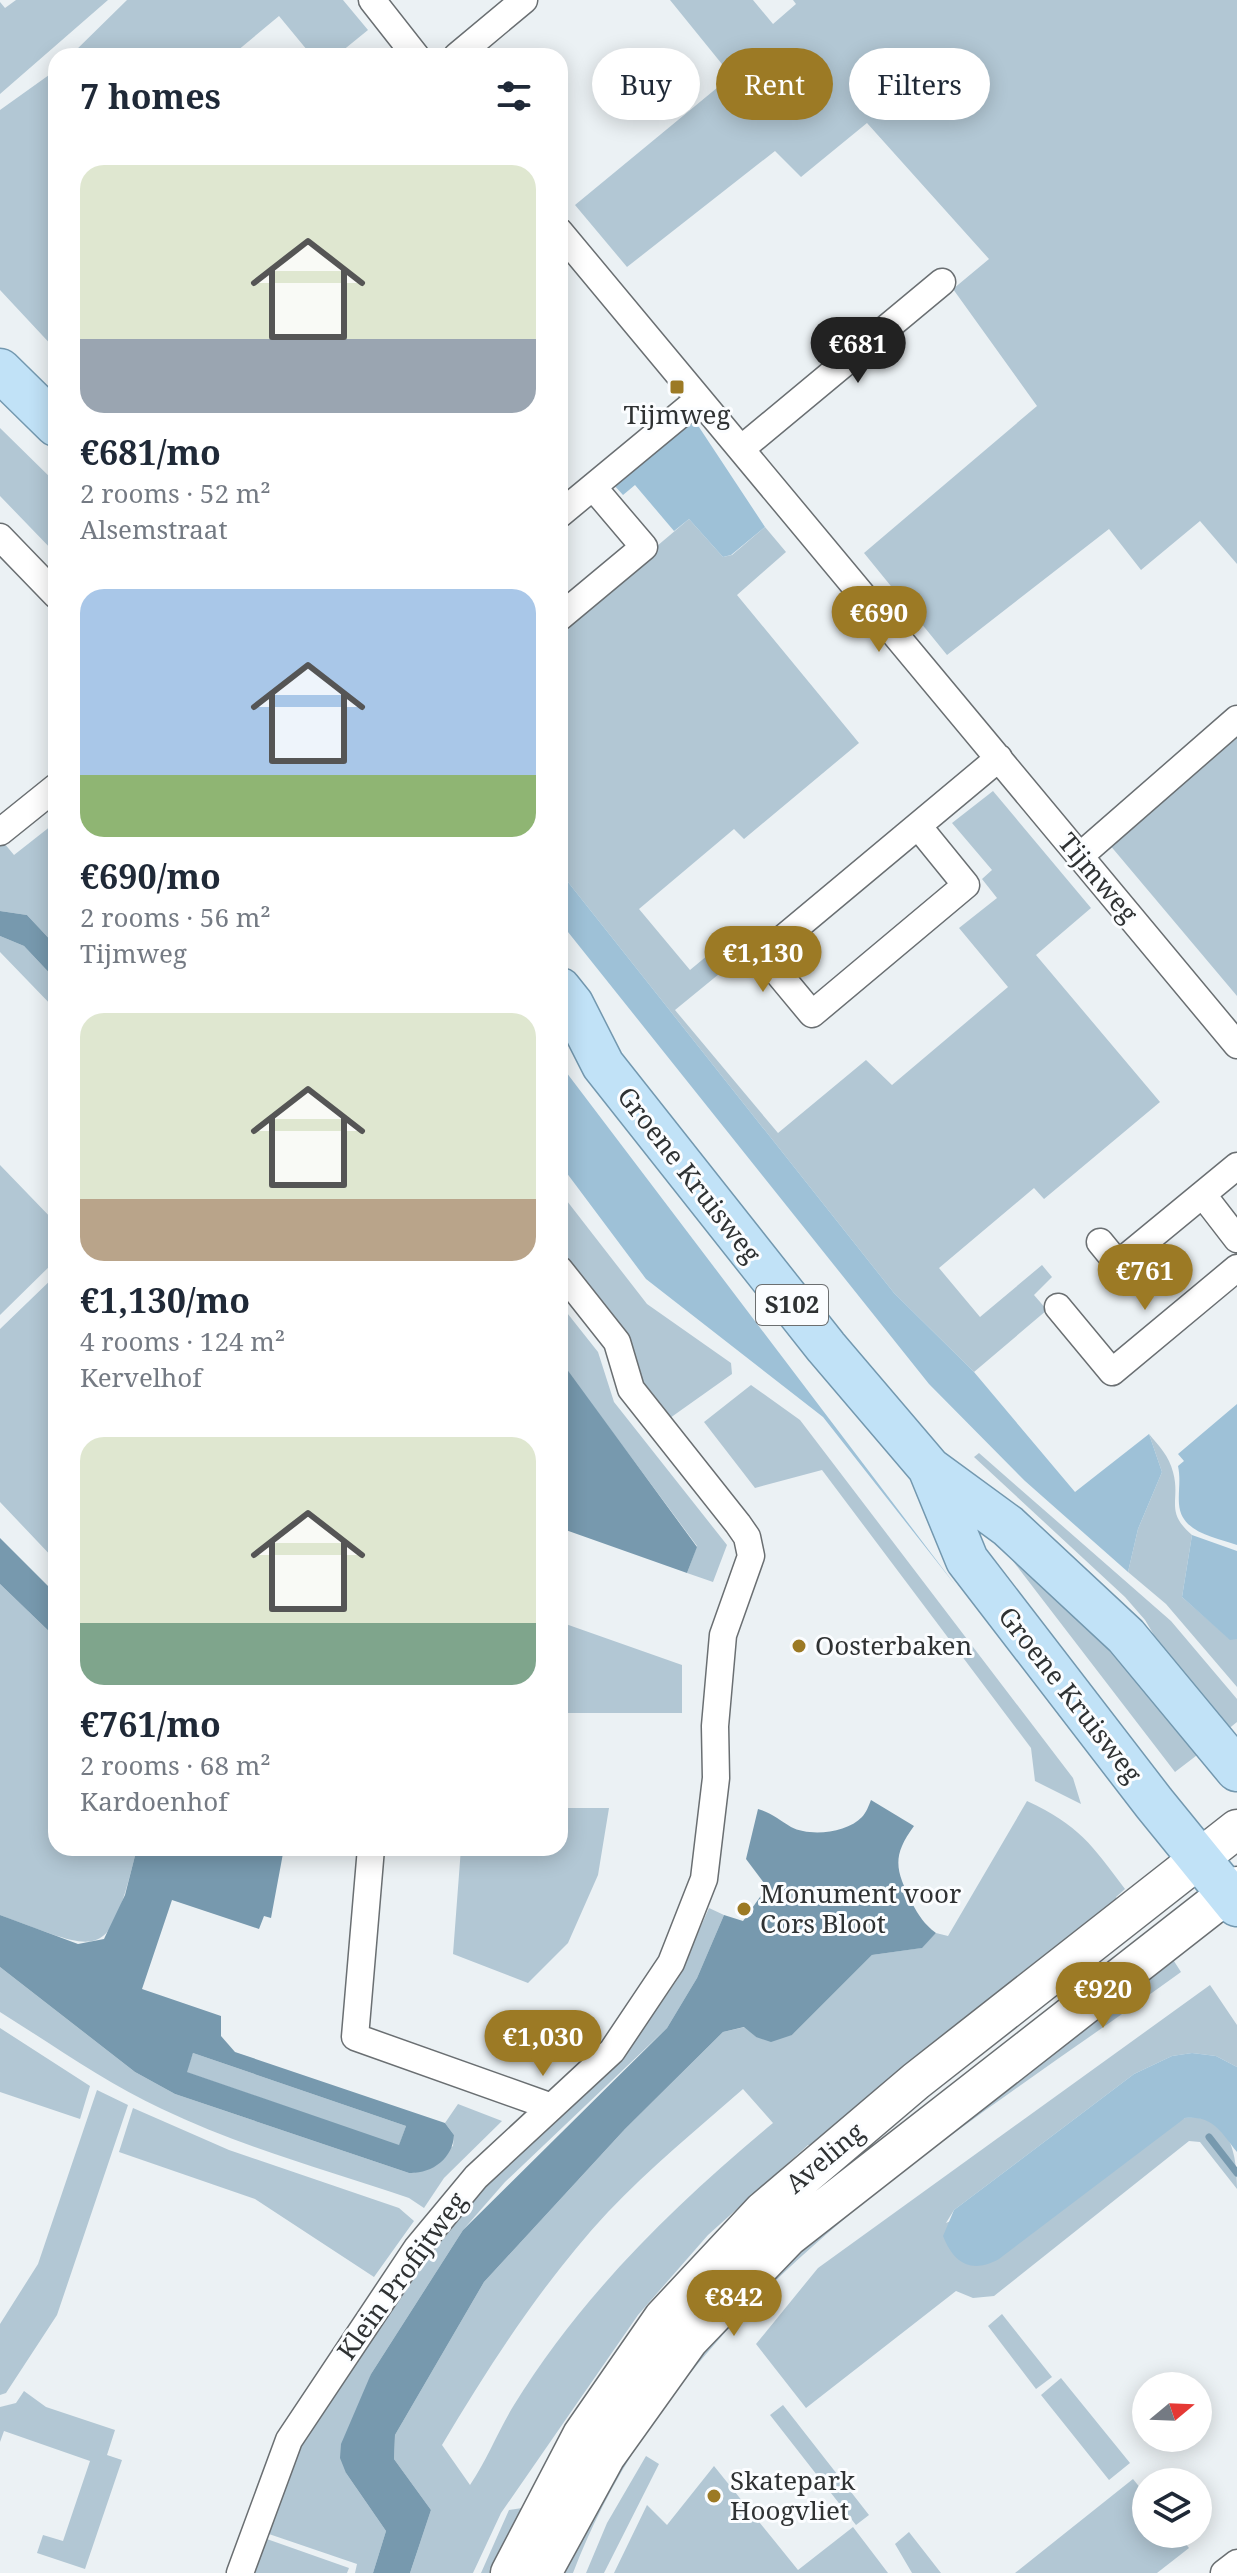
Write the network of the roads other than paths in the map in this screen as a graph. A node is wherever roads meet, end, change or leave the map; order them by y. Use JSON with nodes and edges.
{"nodes":[{"id":1,"x":372,"y":0,"type":"edge"},
{"id":2,"x":524,"y":0,"type":"edge"},
{"id":3,"x":403,"y":48,"type":"edge"},
{"id":4,"x":467,"y":48,"type":"edge"},
{"id":5,"x":568,"y":242,"type":"edge"},
{"id":6,"x":942,"y":282,"type":"dead end"},
{"id":7,"x":0,"y":370,"type":"edge"},
{"id":8,"x":699,"y":399,"type":"junction"},
{"id":9,"x":48,"y":417,"type":"edge"},
{"id":10,"x":741,"y":449,"type":"junction"},
{"id":11,"x":593,"y":487,"type":"junction"},
{"id":12,"x":568,"y":507,"type":"edge"},
{"id":13,"x":0,"y":537,"type":"edge"},
{"id":14,"x":48,"y":587,"type":"edge"},
{"id":15,"x":568,"y":610,"type":"edge"},
{"id":16,"x":1237,"y":719,"type":"edge"},
{"id":17,"x":999,"y":758,"type":"junction"},
{"id":18,"x":48,"y":793,"type":"edge"},
{"id":19,"x":918,"y":826,"type":"junction"},
{"id":20,"x":0,"y":832,"type":"edge"},
{"id":21,"x":1080,"y":856,"type":"junction"},
{"id":22,"x":568,"y":999,"type":"edge"},
{"id":23,"x":568,"y":1037,"type":"edge"},
{"id":24,"x":1237,"y":1045,"type":"edge"},
{"id":25,"x":603,"y":1065,"type":"junction"},
{"id":26,"x":1237,"y":1166,"type":"edge"},
{"id":27,"x":1203,"y":1195,"type":"junction"},
{"id":28,"x":1237,"y":1239,"type":"edge"},
{"id":29,"x":1100,"y":1242,"type":"dead end"},
{"id":30,"x":1237,"y":1268,"type":"edge"},
{"id":31,"x":568,"y":1280,"type":"edge"},
{"id":32,"x":1058,"y":1307,"type":"dead end"},
{"id":33,"x":930,"y":1469,"type":"junction"},
{"id":34,"x":1237,"y":1770,"type":"edge"},
{"id":35,"x":1237,"y":1829,"type":"edge"},
{"id":36,"x":370,"y":1856,"type":"edge"},
{"id":37,"x":1199,"y":1858,"type":"junction"},
{"id":38,"x":1234,"y":1894,"type":"edge"},
{"id":39,"x":549,"y":2106,"type":"junction"},
{"id":40,"x":1237,"y":2563,"type":"edge"},
{"id":41,"x":240,"y":2573,"type":"edge"},
{"id":42,"x":510,"y":2573,"type":"edge"},
{"id":43,"x":542,"y":2573,"type":"edge"},
{"id":44,"x":1224,"y":2573,"type":"edge"}],
"edges":[{"from":1,"to":3,"type":"street"},
{"from":2,"to":4,"type":"street"},
{"from":5,"to":8,"type":"street","name":"Tijmweg"},
{"from":6,"to":10,"type":"street"},
{"from":7,"to":9,"type":"main road"},
{"from":8,"to":10,"type":"street","name":"Tijmweg"},
{"from":8,"to":11,"type":"street"},
{"from":10,"to":17,"type":"street","name":"Tijmweg"},
{"from":11,"to":12,"type":"street"},
{"from":11,"to":15,"type":"street"},
{"from":13,"to":14,"type":"street"},
{"from":16,"to":21,"type":"street"},
{"from":17,"to":19,"type":"street"},
{"from":17,"to":21,"type":"street","name":"Tijmweg"},
{"from":18,"to":20,"type":"street"},
{"from":19,"to":19,"type":"street"},
{"from":21,"to":24,"type":"street","name":"Tijmweg"},
{"from":22,"to":25,"type":"main road","name":"Groene Kruisweg","number":"S102"},
{"from":23,"to":25,"type":"main road","name":"Groene Kruisweg","number":"S102"},
{"from":25,"to":33,"type":"main road","name":"Groene Kruisweg","number":"S102"},
{"from":26,"to":27,"type":"street"},
{"from":27,"to":28,"type":"street"},
{"from":27,"to":29,"type":"street"},
{"from":30,"to":32,"type":"street"},
{"from":31,"to":39,"type":"street","name":"Klein Profijtweg"},
{"from":33,"to":34,"type":"main road","name":"Groene Kruisweg","number":"S102"},
{"from":33,"to":37,"type":"main road","name":"Groene Kruisweg","number":"S102"},
{"from":35,"to":37,"type":"main road","name":"Aveling"},
{"from":36,"to":39,"type":"street"},
{"from":37,"to":38,"type":"main road","name":"Groene Kruisweg","number":"S102"},
{"from":37,"to":42,"type":"main road","name":"Aveling"},
{"from":38,"to":43,"type":"main road","name":"Aveling"},
{"from":39,"to":41,"type":"street","name":"Klein Profijtweg"},
{"from":40,"to":44,"type":"street"}]}
